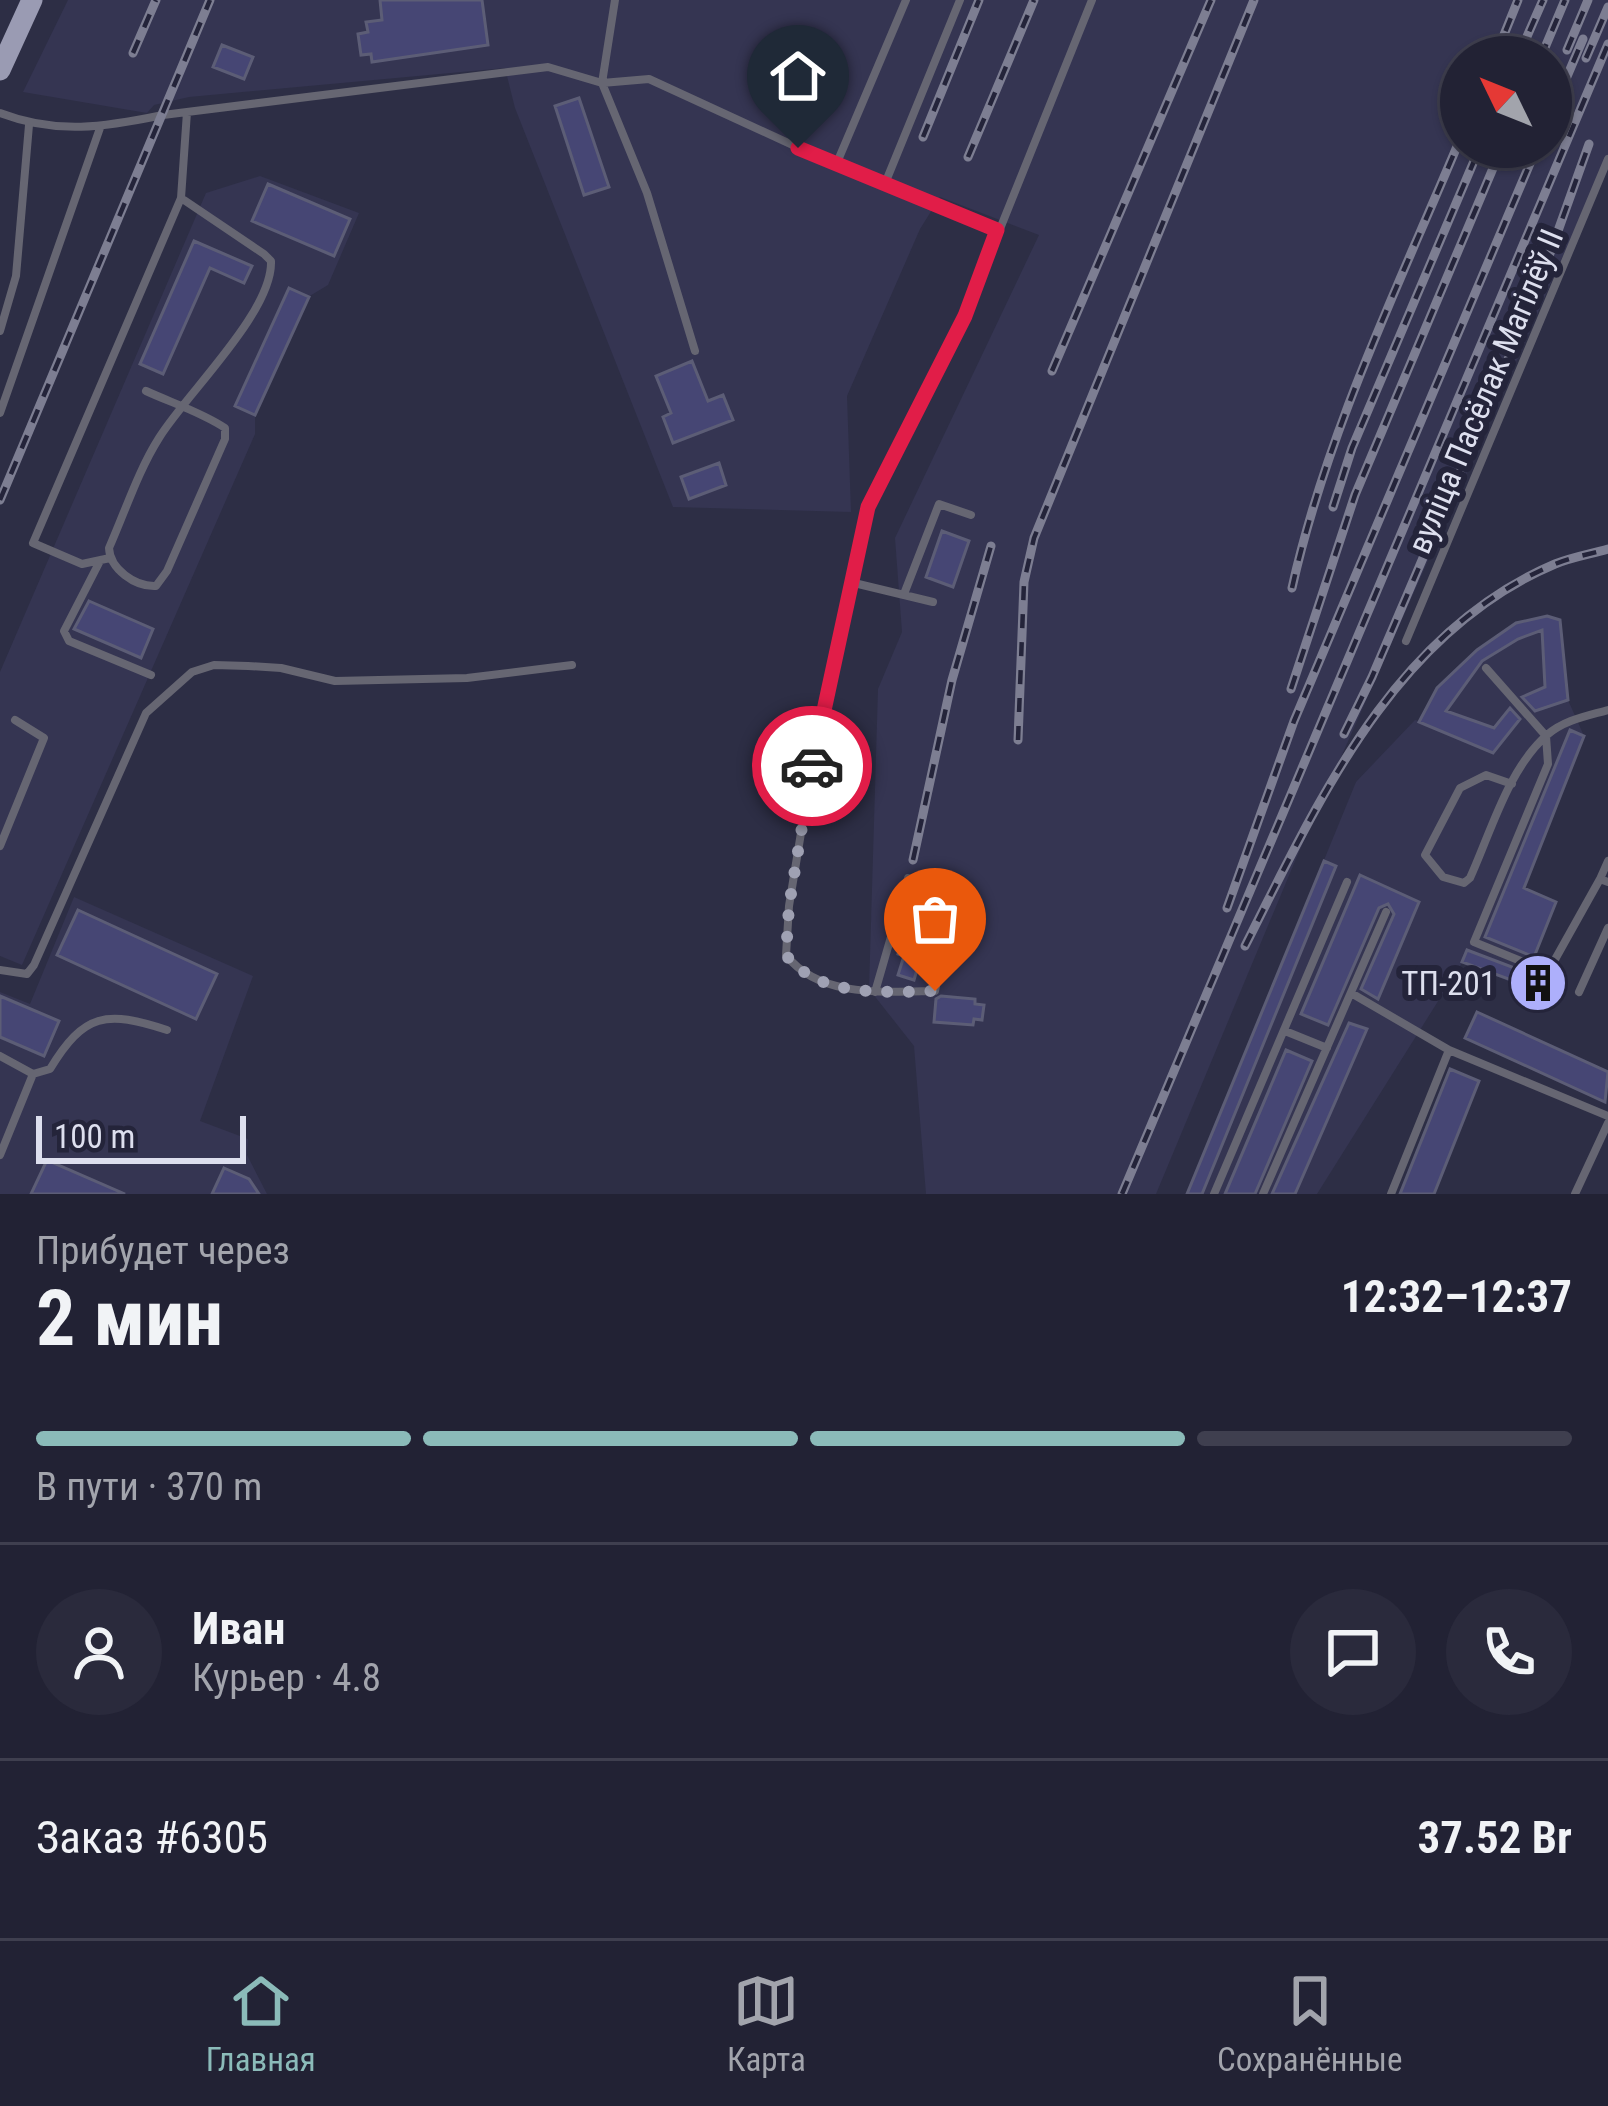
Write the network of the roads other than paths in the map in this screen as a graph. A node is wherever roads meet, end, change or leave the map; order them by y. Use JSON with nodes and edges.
{"nodes":[{"id":1,"x":32,"y":0,"type":"edge"},
{"id":2,"x":615,"y":0,"type":"edge"},
{"id":3,"x":906,"y":0,"type":"edge"},
{"id":4,"x":960,"y":0,"type":"edge"},
{"id":5,"x":1092,"y":0,"type":"edge"},
{"id":6,"x":0,"y":70,"type":"edge"},
{"id":7,"x":602,"y":83,"type":"junction"},
{"id":8,"x":187,"y":112,"type":"junction"},
{"id":9,"x":0,"y":113,"type":"edge"},
{"id":10,"x":28,"y":125,"type":"junction"},
{"id":11,"x":100,"y":128,"type":"junction"},
{"id":12,"x":1608,"y":159,"type":"edge"},
{"id":13,"x":836,"y":165,"type":"junction"},
{"id":14,"x":884,"y":186,"type":"junction"},
{"id":15,"x":181,"y":197,"type":"junction"},
{"id":16,"x":997,"y":230,"type":"junction"},
{"id":17,"x":0,"y":331,"type":"edge"},
{"id":18,"x":695,"y":350,"type":"dead end"},
{"id":19,"x":146,"y":392,"type":"dead end"},
{"id":20,"x":183,"y":408,"type":"junction"},
{"id":21,"x":0,"y":413,"type":"edge"},
{"id":22,"x":971,"y":514,"type":"dead end"},
{"id":23,"x":105,"y":559,"type":"junction"},
{"id":24,"x":850,"y":582,"type":"junction"},
{"id":25,"x":904,"y":594,"type":"junction"},
{"id":26,"x":933,"y":602,"type":"dead end"},
{"id":27,"x":1406,"y":641,"type":"dead end"},
{"id":28,"x":572,"y":665,"type":"dead end"},
{"id":29,"x":1486,"y":668,"type":"dead end"},
{"id":30,"x":152,"y":675,"type":"dead end"},
{"id":31,"x":1608,"y":710,"type":"edge"},
{"id":32,"x":15,"y":720,"type":"dead end"},
{"id":33,"x":1546,"y":736,"type":"junction"},
{"id":34,"x":1512,"y":784,"type":"junction"},
{"id":35,"x":0,"y":846,"type":"edge"},
{"id":36,"x":1608,"y":861,"type":"edge"},
{"id":37,"x":1604,"y":880,"type":"edge"},
{"id":38,"x":1348,"y":882,"type":"dead end"},
{"id":39,"x":939,"y":888,"type":"dead end"},
{"id":40,"x":1386,"y":912,"type":"dead end"},
{"id":41,"x":1608,"y":928,"type":"edge"},
{"id":42,"x":947,"y":932,"type":"dead end"},
{"id":43,"x":0,"y":970,"type":"edge"},
{"id":44,"x":875,"y":992,"type":"junction"},
{"id":45,"x":1579,"y":992,"type":"dead end"},
{"id":46,"x":1351,"y":993,"type":"junction"},
{"id":47,"x":167,"y":1030,"type":"dead end"},
{"id":48,"x":1285,"y":1030,"type":"junction"},
{"id":49,"x":1327,"y":1048,"type":"junction"},
{"id":50,"x":1449,"y":1050,"type":"junction"},
{"id":51,"x":0,"y":1057,"type":"edge"},
{"id":52,"x":33,"y":1074,"type":"junction"},
{"id":53,"x":1608,"y":1119,"type":"edge"},
{"id":54,"x":0,"y":1155,"type":"edge"},
{"id":55,"x":1214,"y":1194,"type":"edge"},
{"id":56,"x":1263,"y":1194,"type":"edge"},
{"id":57,"x":1391,"y":1194,"type":"edge"},
{"id":58,"x":1575,"y":1194,"type":"edge"}],
"edges":[{"from":1,"to":6,"type":"main road"},
{"from":2,"to":7,"type":"lane"},
{"from":3,"to":13,"type":"lane"},
{"from":4,"to":14,"type":"lane"},
{"from":5,"to":16,"type":"lane"},
{"from":7,"to":8,"type":"lane"},
{"from":7,"to":13,"type":"lane"},
{"from":7,"to":18,"type":"lane"},
{"from":8,"to":11,"type":"lane"},
{"from":8,"to":15,"type":"lane"},
{"from":9,"to":10,"type":"lane"},
{"from":10,"to":11,"type":"lane"},
{"from":10,"to":17,"type":"lane"},
{"from":11,"to":21,"type":"lane"},
{"from":12,"to":27,"type":"lane","name":"вуліца Пасёлак Магілёў II"},
{"from":13,"to":14,"type":"lane"},
{"from":14,"to":16,"type":"lane"},
{"from":15,"to":20,"type":"lane"},
{"from":15,"to":23,"type":"lane"},
{"from":16,"to":24,"type":"lane"},
{"from":19,"to":20,"type":"lane"},
{"from":20,"to":23,"type":"lane"},
{"from":20,"to":23,"type":"lane"},
{"from":22,"to":25,"type":"lane"},
{"from":23,"to":30,"type":"lane"},
{"from":24,"to":25,"type":"lane"},
{"from":24,"to":44,"type":"lane"},
{"from":25,"to":26,"type":"lane"},
{"from":28,"to":43,"type":"lane"},
{"from":29,"to":33,"type":"lane"},
{"from":31,"to":33,"type":"lane"},
{"from":32,"to":35,"type":"lane"},
{"from":33,"to":34,"type":"lane"},
{"from":33,"to":37,"type":"lane"},
{"from":34,"to":34,"type":"lane"},
{"from":36,"to":37,"type":"lane"},
{"from":38,"to":48,"type":"lane"},
{"from":39,"to":44,"type":"lane"},
{"from":40,"to":46,"type":"lane"},
{"from":41,"to":45,"type":"lane"},
{"from":42,"to":44,"type":"lane"},
{"from":46,"to":49,"type":"lane"},
{"from":46,"to":50,"type":"lane"},
{"from":47,"to":52,"type":"lane"},
{"from":48,"to":49,"type":"lane"},
{"from":48,"to":55,"type":"lane"},
{"from":49,"to":56,"type":"lane"},
{"from":50,"to":53,"type":"lane"},
{"from":50,"to":57,"type":"lane"},
{"from":51,"to":52,"type":"lane"},
{"from":52,"to":54,"type":"lane"},
{"from":53,"to":58,"type":"lane"}]}
